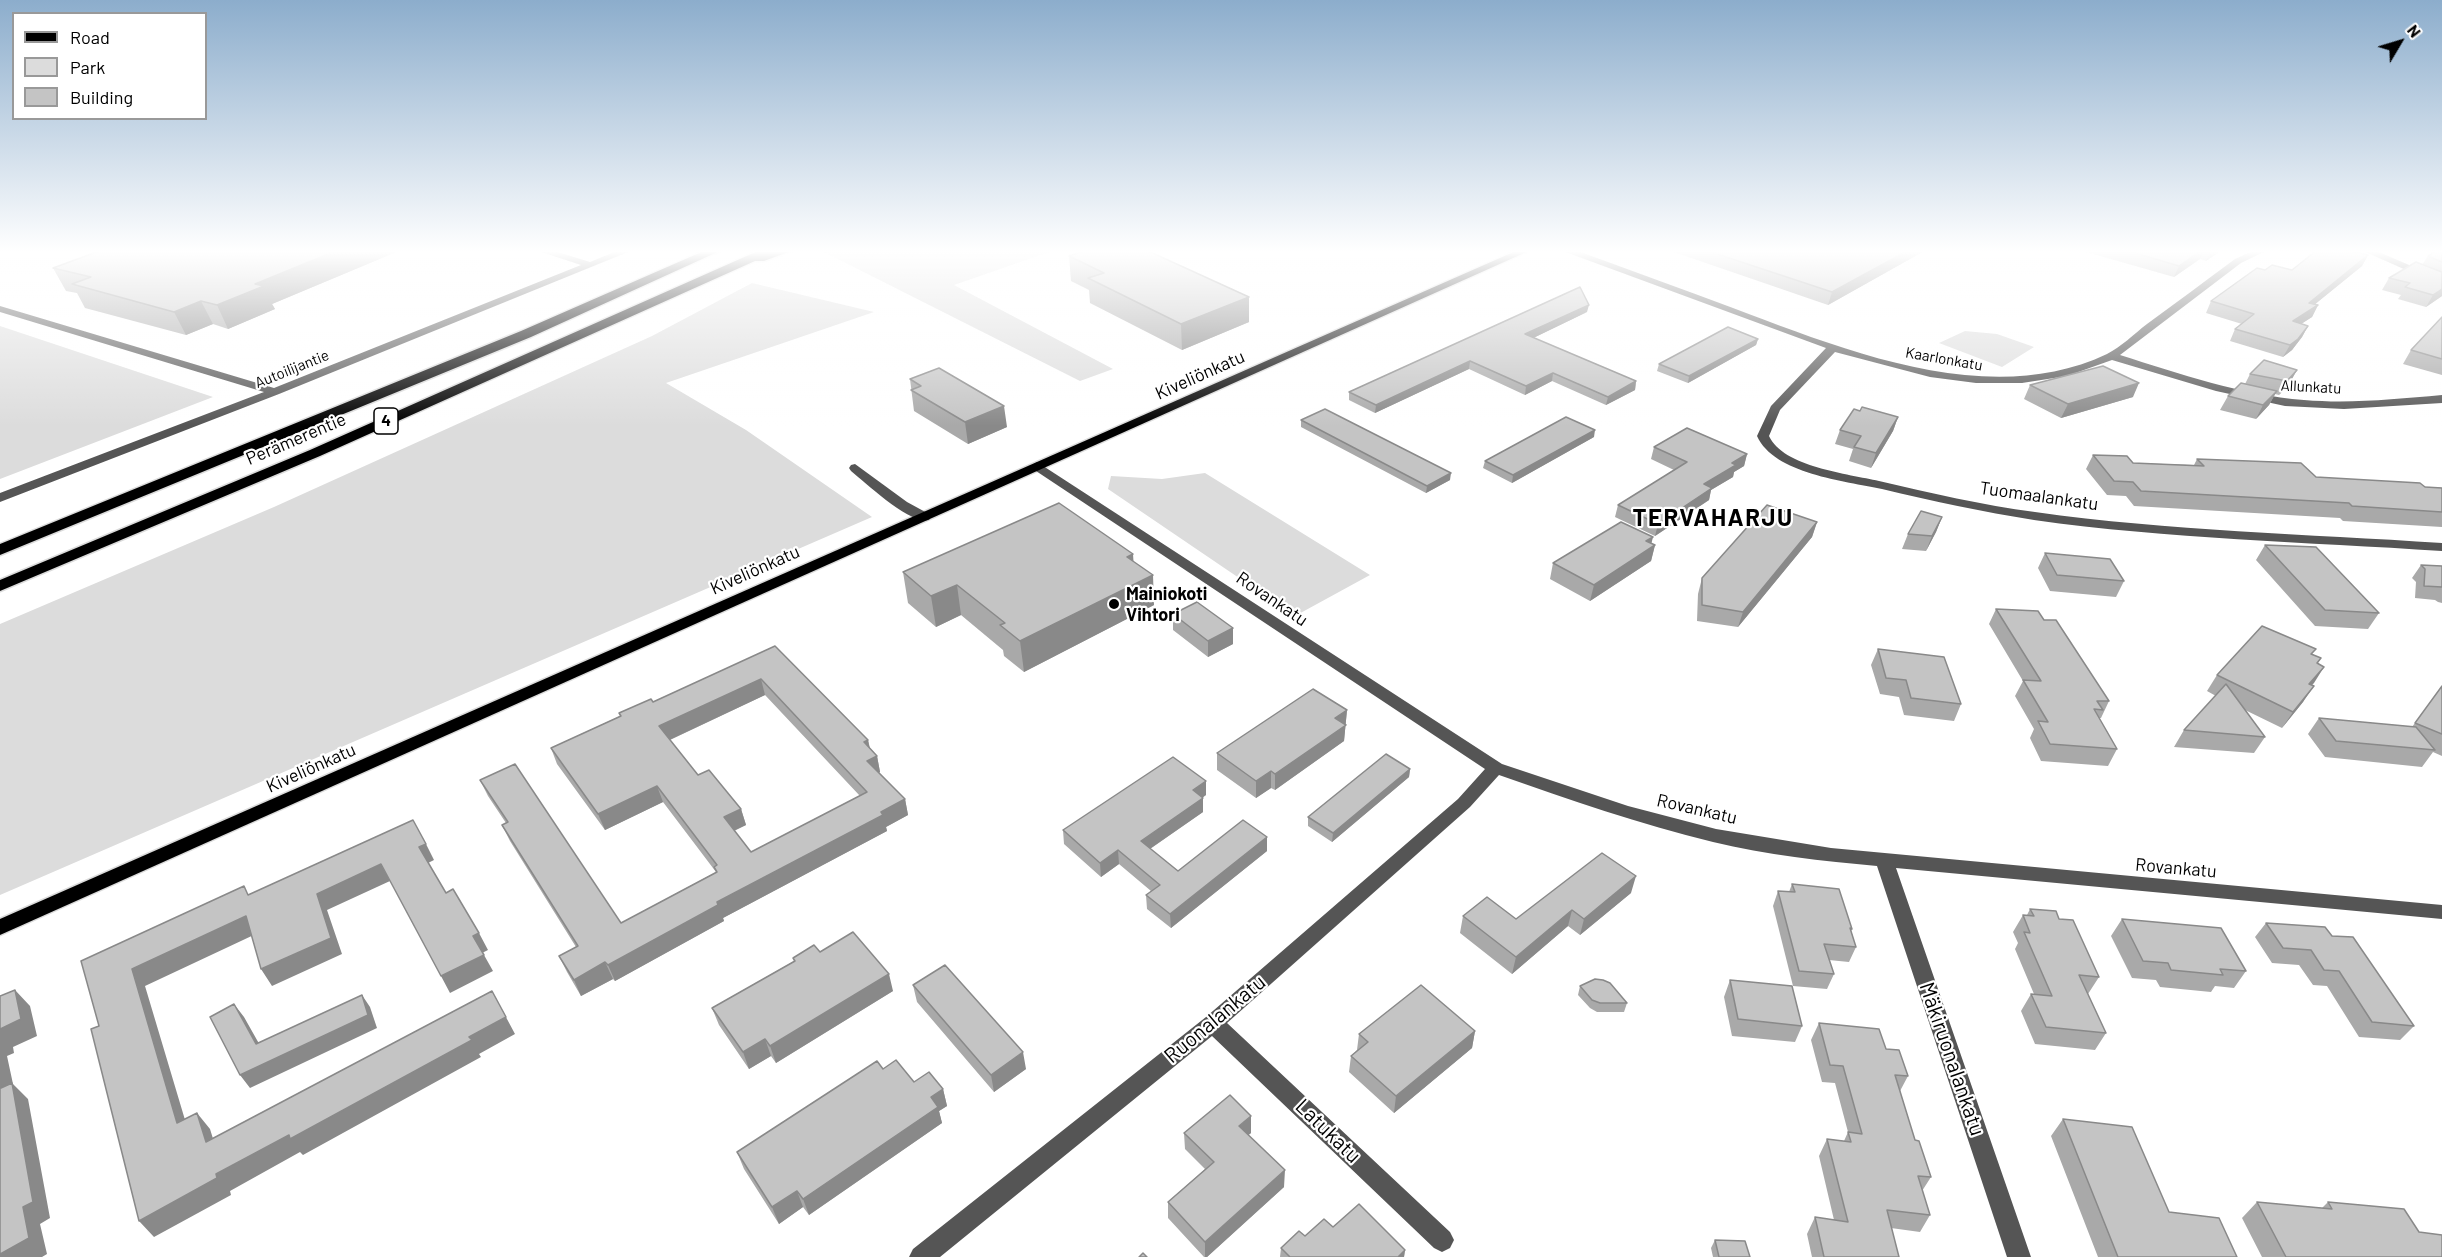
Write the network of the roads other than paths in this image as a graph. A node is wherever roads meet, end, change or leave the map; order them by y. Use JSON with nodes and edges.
{"nodes":[{"id":1,"x":0,"y":309,"type":"edge"},
{"id":2,"x":483,"y":309,"type":"edge"},
{"id":3,"x":583,"y":309,"type":"edge"},
{"id":4,"x":639,"y":309,"type":"edge"},
{"id":5,"x":1395,"y":309,"type":"edge"},
{"id":6,"x":1727,"y":309,"type":"edge"},
{"id":7,"x":2175,"y":309,"type":"edge"},
{"id":8,"x":1833,"y":347,"type":"junction"},
{"id":9,"x":2112,"y":356,"type":"junction"},
{"id":10,"x":275,"y":392,"type":"junction"},
{"id":11,"x":2442,"y":399,"type":"edge"},
{"id":12,"x":1037,"y":466,"type":"junction"},
{"id":13,"x":855,"y":468,"type":"dead end"},
{"id":14,"x":0,"y":498,"type":"edge"},
{"id":15,"x":924,"y":517,"type":"junction"},
{"id":16,"x":2442,"y":547,"type":"edge"},
{"id":17,"x":0,"y":550,"type":"edge"},
{"id":18,"x":0,"y":586,"type":"edge"},
{"id":19,"x":1496,"y":768,"type":"junction"},
{"id":20,"x":1884,"y":861,"type":"junction"},
{"id":21,"x":2442,"y":912,"type":"edge"},
{"id":22,"x":0,"y":927,"type":"edge"},
{"id":23,"x":1213,"y":1023,"type":"junction"},
{"id":24,"x":1442,"y":1240,"type":"dead end"},
{"id":25,"x":921,"y":1257,"type":"edge"},
{"id":26,"x":2019,"y":1257,"type":"edge"}],
"edges":[{"from":1,"to":10,"type":"street"},
{"from":2,"to":10,"type":"street","name":"Autoilijantie"},
{"from":3,"to":17,"type":"highway","name":"Perämerentie","number":"4"},
{"from":4,"to":18,"type":"highway","name":"Perämerentie","number":"4"},
{"from":5,"to":12,"type":"main road","name":"Kiveliönkatu"},
{"from":6,"to":8,"type":"street","name":"Kaarlonkatu"},
{"from":7,"to":9,"type":"street","name":"Kaarlonkatu"},
{"from":8,"to":9,"type":"street","name":"Kaarlonkatu"},
{"from":8,"to":16,"type":"street","name":"Tuomaalankatu"},
{"from":9,"to":11,"type":"street","name":"Allunkatu"},
{"from":10,"to":14,"type":"street","name":"Autoilijantie"},
{"from":12,"to":15,"type":"main road","name":"Kiveliönkatu"},
{"from":12,"to":19,"type":"street","name":"Rovankatu"},
{"from":13,"to":15,"type":"street"},
{"from":15,"to":22,"type":"main road","name":"Kiveliönkatu"},
{"from":19,"to":20,"type":"street","name":"Rovankatu"},
{"from":19,"to":23,"type":"street","name":"Ruonalankatu"},
{"from":20,"to":21,"type":"street","name":"Rovankatu"},
{"from":20,"to":26,"type":"street","name":"Mäkiruonalankatu"},
{"from":23,"to":24,"type":"street","name":"Latukatu"},
{"from":23,"to":25,"type":"street","name":"Ruonalankatu"}]}
